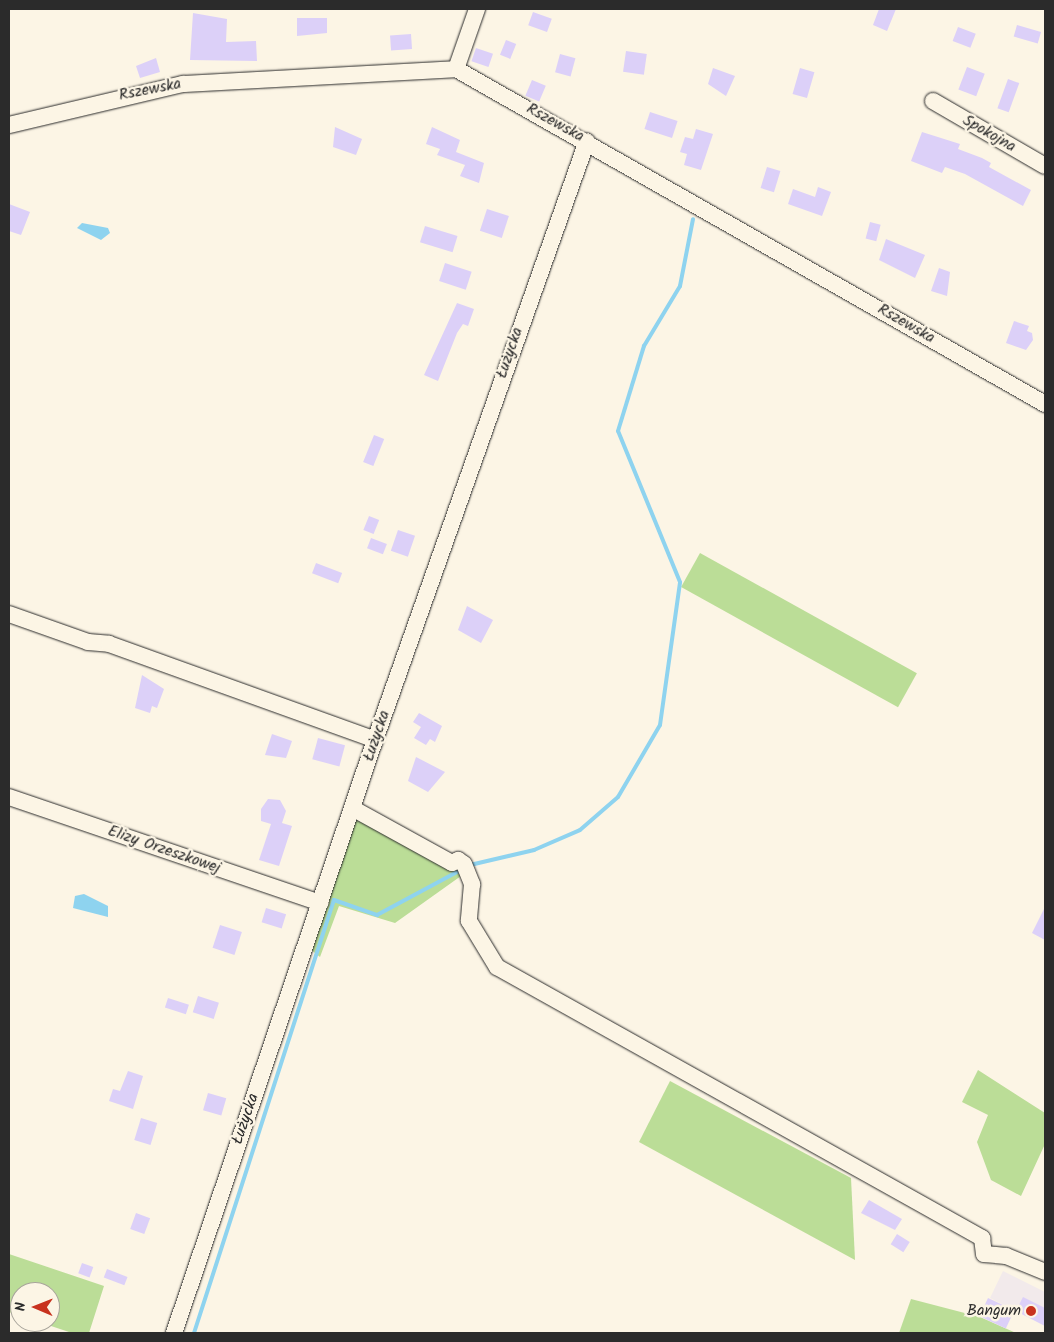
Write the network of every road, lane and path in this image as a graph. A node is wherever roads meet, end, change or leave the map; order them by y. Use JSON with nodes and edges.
{"nodes":[{"id":1,"x":477,"y":9,"type":"edge"},
{"id":2,"x":456,"y":69,"type":"junction"},
{"id":3,"x":933,"y":101,"type":"dead end"},
{"id":4,"x":9,"y":124,"type":"edge"},
{"id":5,"x":587,"y":141,"type":"junction"},
{"id":6,"x":1045,"y":166,"type":"edge"},
{"id":7,"x":1044,"y":398,"type":"edge"},
{"id":8,"x":9,"y":614,"type":"edge"},
{"id":9,"x":375,"y":740,"type":"junction"},
{"id":10,"x":9,"y":797,"type":"edge"},
{"id":11,"x":352,"y":808,"type":"junction"},
{"id":12,"x":320,"y":903,"type":"junction"},
{"id":13,"x":1045,"y":1272,"type":"edge"},
{"id":14,"x":174,"y":1333,"type":"edge"}],
"edges":[{"from":1,"to":2,"type":"street"},
{"from":2,"to":4,"type":"street","name":"Rszewska"},
{"from":2,"to":5,"type":"street","name":"Rszewska"},
{"from":3,"to":6,"type":"street","name":"Spokojna"},
{"from":5,"to":7,"type":"street","name":"Rszewska"},
{"from":5,"to":9,"type":"street","name":"Łużycka"},
{"from":8,"to":9,"type":"street"},
{"from":9,"to":11,"type":"street","name":"Łużycka"},
{"from":10,"to":12,"type":"street","name":"Elizy Orzeszkowej"},
{"from":11,"to":12,"type":"street","name":"Łużycka"},
{"from":11,"to":13,"type":"street"},
{"from":12,"to":14,"type":"street","name":"Łużycka"}]}
